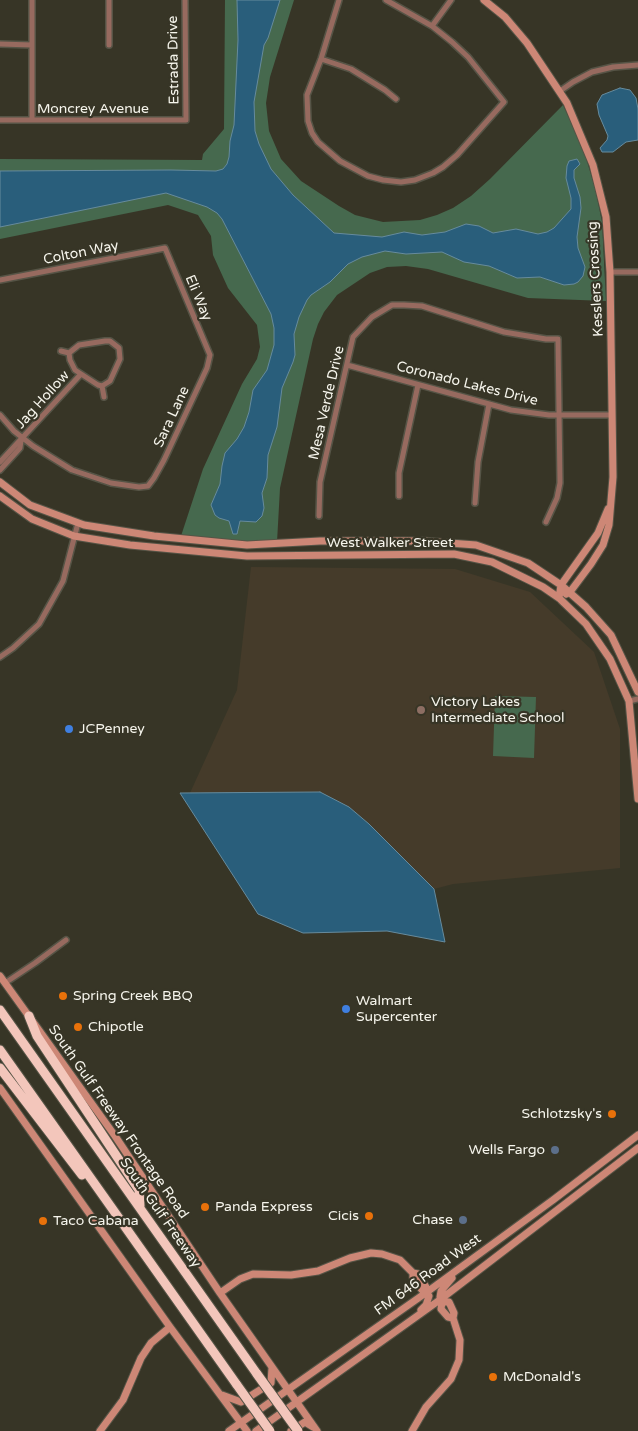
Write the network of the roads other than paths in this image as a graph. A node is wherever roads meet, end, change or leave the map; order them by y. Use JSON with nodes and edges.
{"nodes":[{"id":1,"x":32,"y":0,"type":"edge"},
{"id":2,"x":109,"y":0,"type":"edge"},
{"id":3,"x":185,"y":0,"type":"edge"},
{"id":4,"x":339,"y":0,"type":"edge"},
{"id":5,"x":386,"y":0,"type":"edge"},
{"id":6,"x":452,"y":0,"type":"edge"},
{"id":7,"x":484,"y":0,"type":"edge"},
{"id":8,"x":432,"y":26,"type":"junction"},
{"id":9,"x":0,"y":44,"type":"edge"},
{"id":10,"x":32,"y":45,"type":"junction"},
{"id":11,"x":109,"y":45,"type":"dead end"},
{"id":12,"x":321,"y":59,"type":"junction"},
{"id":13,"x":638,"y":65,"type":"edge"},
{"id":14,"x":560,"y":90,"type":"junction"},
{"id":15,"x":396,"y":99,"type":"dead end"},
{"id":16,"x":0,"y":120,"type":"edge"},
{"id":17,"x":32,"y":120,"type":"junction"},
{"id":18,"x":186,"y":120,"type":"joint"},
{"id":19,"x":166,"y":248,"type":"joint"},
{"id":20,"x":610,"y":272,"type":"junction"},
{"id":21,"x":638,"y":272,"type":"edge"},
{"id":22,"x":0,"y":280,"type":"edge"},
{"id":23,"x":61,"y":351,"type":"dead end"},
{"id":24,"x":69,"y":353,"type":"junction"},
{"id":25,"x":210,"y":356,"type":"joint"},
{"id":26,"x":347,"y":365,"type":"junction"},
{"id":27,"x":81,"y":374,"type":"junction"},
{"id":28,"x":418,"y":385,"type":"junction"},
{"id":29,"x":102,"y":386,"type":"junction"},
{"id":30,"x":104,"y":397,"type":"dead end"},
{"id":31,"x":489,"y":404,"type":"junction"},
{"id":32,"x":0,"y":415,"type":"edge"},
{"id":33,"x":559,"y":415,"type":"junction"},
{"id":34,"x":612,"y":415,"type":"junction"},
{"id":35,"x":22,"y":440,"type":"junction"},
{"id":36,"x":0,"y":462,"type":"edge"},
{"id":37,"x":0,"y":470,"type":"edge"},
{"id":38,"x":0,"y":482,"type":"edge"},
{"id":39,"x":0,"y":496,"type":"edge"},
{"id":40,"x":399,"y":496,"type":"dead end"},
{"id":41,"x":475,"y":503,"type":"dead end"},
{"id":42,"x":610,"y":504,"type":"junction"},
{"id":43,"x":319,"y":516,"type":"dead end"},
{"id":44,"x":546,"y":522,"type":"dead end"},
{"id":45,"x":78,"y":523,"type":"junction"},
{"id":46,"x":74,"y":536,"type":"junction"},
{"id":47,"x":561,"y":585,"type":"junction"},
{"id":48,"x":570,"y":592,"type":"junction"},
{"id":49,"x":559,"y":598,"type":"junction"},
{"id":50,"x":0,"y":657,"type":"edge"},
{"id":51,"x":638,"y":692,"type":"edge"},
{"id":52,"x":638,"y":699,"type":"edge"},
{"id":53,"x":629,"y":701,"type":"junction"},
{"id":54,"x":638,"y":799,"type":"edge"},
{"id":55,"x":66,"y":940,"type":"dead end"},
{"id":56,"x":0,"y":976,"type":"edge"},
{"id":57,"x":5,"y":983,"type":"junction"},
{"id":58,"x":0,"y":1010,"type":"edge"},
{"id":59,"x":29,"y":1016,"type":"junction"},
{"id":60,"x":0,"y":1050,"type":"edge"},
{"id":61,"x":0,"y":1068,"type":"edge"},
{"id":62,"x":0,"y":1088,"type":"edge"},
{"id":63,"x":638,"y":1135,"type":"edge"},
{"id":64,"x":638,"y":1148,"type":"edge"},
{"id":65,"x":141,"y":1209,"type":"junction"},
{"id":66,"x":113,"y":1211,"type":"junction"},
{"id":67,"x":454,"y":1273,"type":"junction"},
{"id":68,"x":220,"y":1292,"type":"junction"},
{"id":69,"x":427,"y":1292,"type":"junction"},
{"id":70,"x":442,"y":1301,"type":"junction"},
{"id":71,"x":411,"y":1321,"type":"junction"},
{"id":72,"x":170,"y":1328,"type":"junction"},
{"id":73,"x":272,"y":1368,"type":"junction"},
{"id":74,"x":288,"y":1390,"type":"junction"},
{"id":75,"x":222,"y":1395,"type":"junction"},
{"id":76,"x":296,"y":1402,"type":"junction"},
{"id":77,"x":241,"y":1423,"type":"junction"},
{"id":78,"x":100,"y":1431,"type":"edge"},
{"id":79,"x":229,"y":1431,"type":"edge"},
{"id":80,"x":247,"y":1431,"type":"edge"},
{"id":81,"x":256,"y":1431,"type":"edge"},
{"id":82,"x":270,"y":1431,"type":"edge"},
{"id":83,"x":291,"y":1431,"type":"edge"},
{"id":84,"x":298,"y":1431,"type":"edge"},
{"id":85,"x":317,"y":1431,"type":"edge"},
{"id":86,"x":412,"y":1431,"type":"edge"}],
"edges":[{"from":1,"to":10,"type":"street"},
{"from":2,"to":11,"type":"street"},
{"from":3,"to":18,"type":"street","name":"Estrada Drive"},
{"from":4,"to":12,"type":"street"},
{"from":5,"to":8,"type":"street"},
{"from":6,"to":8,"type":"street"},
{"from":7,"to":14,"type":"main road","name":"Kesslers Crossing"},
{"from":8,"to":12,"type":"street"},
{"from":9,"to":10,"type":"street"},
{"from":10,"to":17,"type":"street"},
{"from":12,"to":15,"type":"street"},
{"from":13,"to":14,"type":"street"},
{"from":14,"to":20,"type":"main road","name":"Kesslers Crossing"},
{"from":16,"to":17,"type":"street","name":"Moncrey Avenue"},
{"from":17,"to":18,"type":"street","name":"Moncrey Avenue"},
{"from":19,"to":22,"type":"street","name":"Colton Way"},
{"from":19,"to":25,"type":"street","name":"Eli Way"},
{"from":20,"to":21,"type":"street"},
{"from":20,"to":34,"type":"main road","name":"Kesslers Crossing"},
{"from":23,"to":24,"type":"street"},
{"from":24,"to":27,"type":"street","name":"Jag Hollow"},
{"from":24,"to":29,"type":"street","name":"Jag Hollow"},
{"from":25,"to":35,"type":"street","name":"Sara Lane"},
{"from":26,"to":28,"type":"street","name":"Coronado Lakes Drive"},
{"from":26,"to":33,"type":"street","name":"Mesa Verde Drive"},
{"from":26,"to":43,"type":"street","name":"Mesa Verde Drive"},
{"from":27,"to":29,"type":"street","name":"Jag Hollow"},
{"from":27,"to":35,"type":"street","name":"Jag Hollow"},
{"from":28,"to":31,"type":"street","name":"Coronado Lakes Drive"},
{"from":28,"to":40,"type":"street"},
{"from":29,"to":30,"type":"street"},
{"from":31,"to":33,"type":"street","name":"Coronado Lakes Drive"},
{"from":31,"to":41,"type":"street"},
{"from":32,"to":35,"type":"street"},
{"from":33,"to":34,"type":"street","name":"Coronado Lakes Drive"},
{"from":33,"to":44,"type":"street"},
{"from":34,"to":42,"type":"main road","name":"Kesslers Crossing"},
{"from":35,"to":36,"type":"street","name":"Jag Hollow"},
{"from":35,"to":37,"type":"street","name":"Jag Hollow"},
{"from":38,"to":45,"type":"main road","name":"West Walker Street"},
{"from":39,"to":46,"type":"main road","name":"West Walker Street"},
{"from":42,"to":47,"type":"main road","name":"Kesslers Crossing"},
{"from":42,"to":48,"type":"main road","name":"Kesslers Crossing"},
{"from":45,"to":46,"type":"street"},
{"from":45,"to":47,"type":"main road","name":"West Walker Street"},
{"from":46,"to":49,"type":"main road","name":"West Walker Street"},
{"from":46,"to":50,"type":"street"},
{"from":47,"to":48,"type":"main road","name":"West Walker Street"},
{"from":47,"to":49,"type":"main road","name":"Kesslers Crossing"},
{"from":48,"to":49,"type":"main road","name":"Kesslers Crossing"},
{"from":48,"to":51,"type":"main road","name":"West Walker Street"},
{"from":49,"to":53,"type":"main road","name":"West Walker Street"},
{"from":52,"to":53,"type":"street"},
{"from":53,"to":54,"type":"main road","name":"West Walker Street"},
{"from":55,"to":57,"type":"street"},
{"from":56,"to":57,"type":"main road","name":"South Gulf Freeway Frontage Road"},
{"from":57,"to":59,"type":"main road","name":"South Gulf Freeway Frontage Road"},
{"from":58,"to":65,"type":"highway","name":"South Gulf Freeway"},
{"from":59,"to":65,"type":"highway"},
{"from":59,"to":68,"type":"main road","name":"South Gulf Freeway Frontage Road"},
{"from":60,"to":66,"type":"highway"},
{"from":61,"to":66,"type":"highway"},
{"from":62,"to":72,"type":"main road"},
{"from":63,"to":67,"type":"main road","name":"FM 646 Road West"},
{"from":64,"to":70,"type":"main road","name":"FM 646 Road West"},
{"from":65,"to":84,"type":"highway","name":"South Gulf Freeway","bridge":true},
{"from":66,"to":82,"type":"highway","bridge":true},
{"from":67,"to":69,"type":"main road","name":"FM 646 Road West"},
{"from":67,"to":70,"type":"main road"},
{"from":68,"to":69,"type":"main road"},
{"from":68,"to":73,"type":"main road","name":"South Gulf Freeway Frontage Road"},
{"from":69,"to":71,"type":"main road"},
{"from":69,"to":74,"type":"main road","name":"FM 646 Road West"},
{"from":70,"to":71,"type":"main road","name":"FM 646 Road West"},
{"from":70,"to":86,"type":"main road"},
{"from":71,"to":76,"type":"main road","name":"FM 646 Road West"},
{"from":72,"to":75,"type":"main road"},
{"from":72,"to":78,"type":"main road"},
{"from":73,"to":74,"type":"main road","name":"South Gulf Freeway Frontage Road"},
{"from":73,"to":75,"type":"main road"},
{"from":74,"to":76,"type":"main road","name":"South Gulf Freeway Frontage Road"},
{"from":74,"to":77,"type":"main road","name":"FM 646 Road West"},
{"from":75,"to":77,"type":"main road"},
{"from":76,"to":81,"type":"main road","name":"FM 646 Road West"},
{"from":76,"to":85,"type":"main road","name":"South Gulf Freeway Frontage Road"},
{"from":77,"to":79,"type":"main road","name":"FM 646 Road West"},
{"from":77,"to":80,"type":"main road"},
{"from":83,"to":85,"type":"main road"}]}
